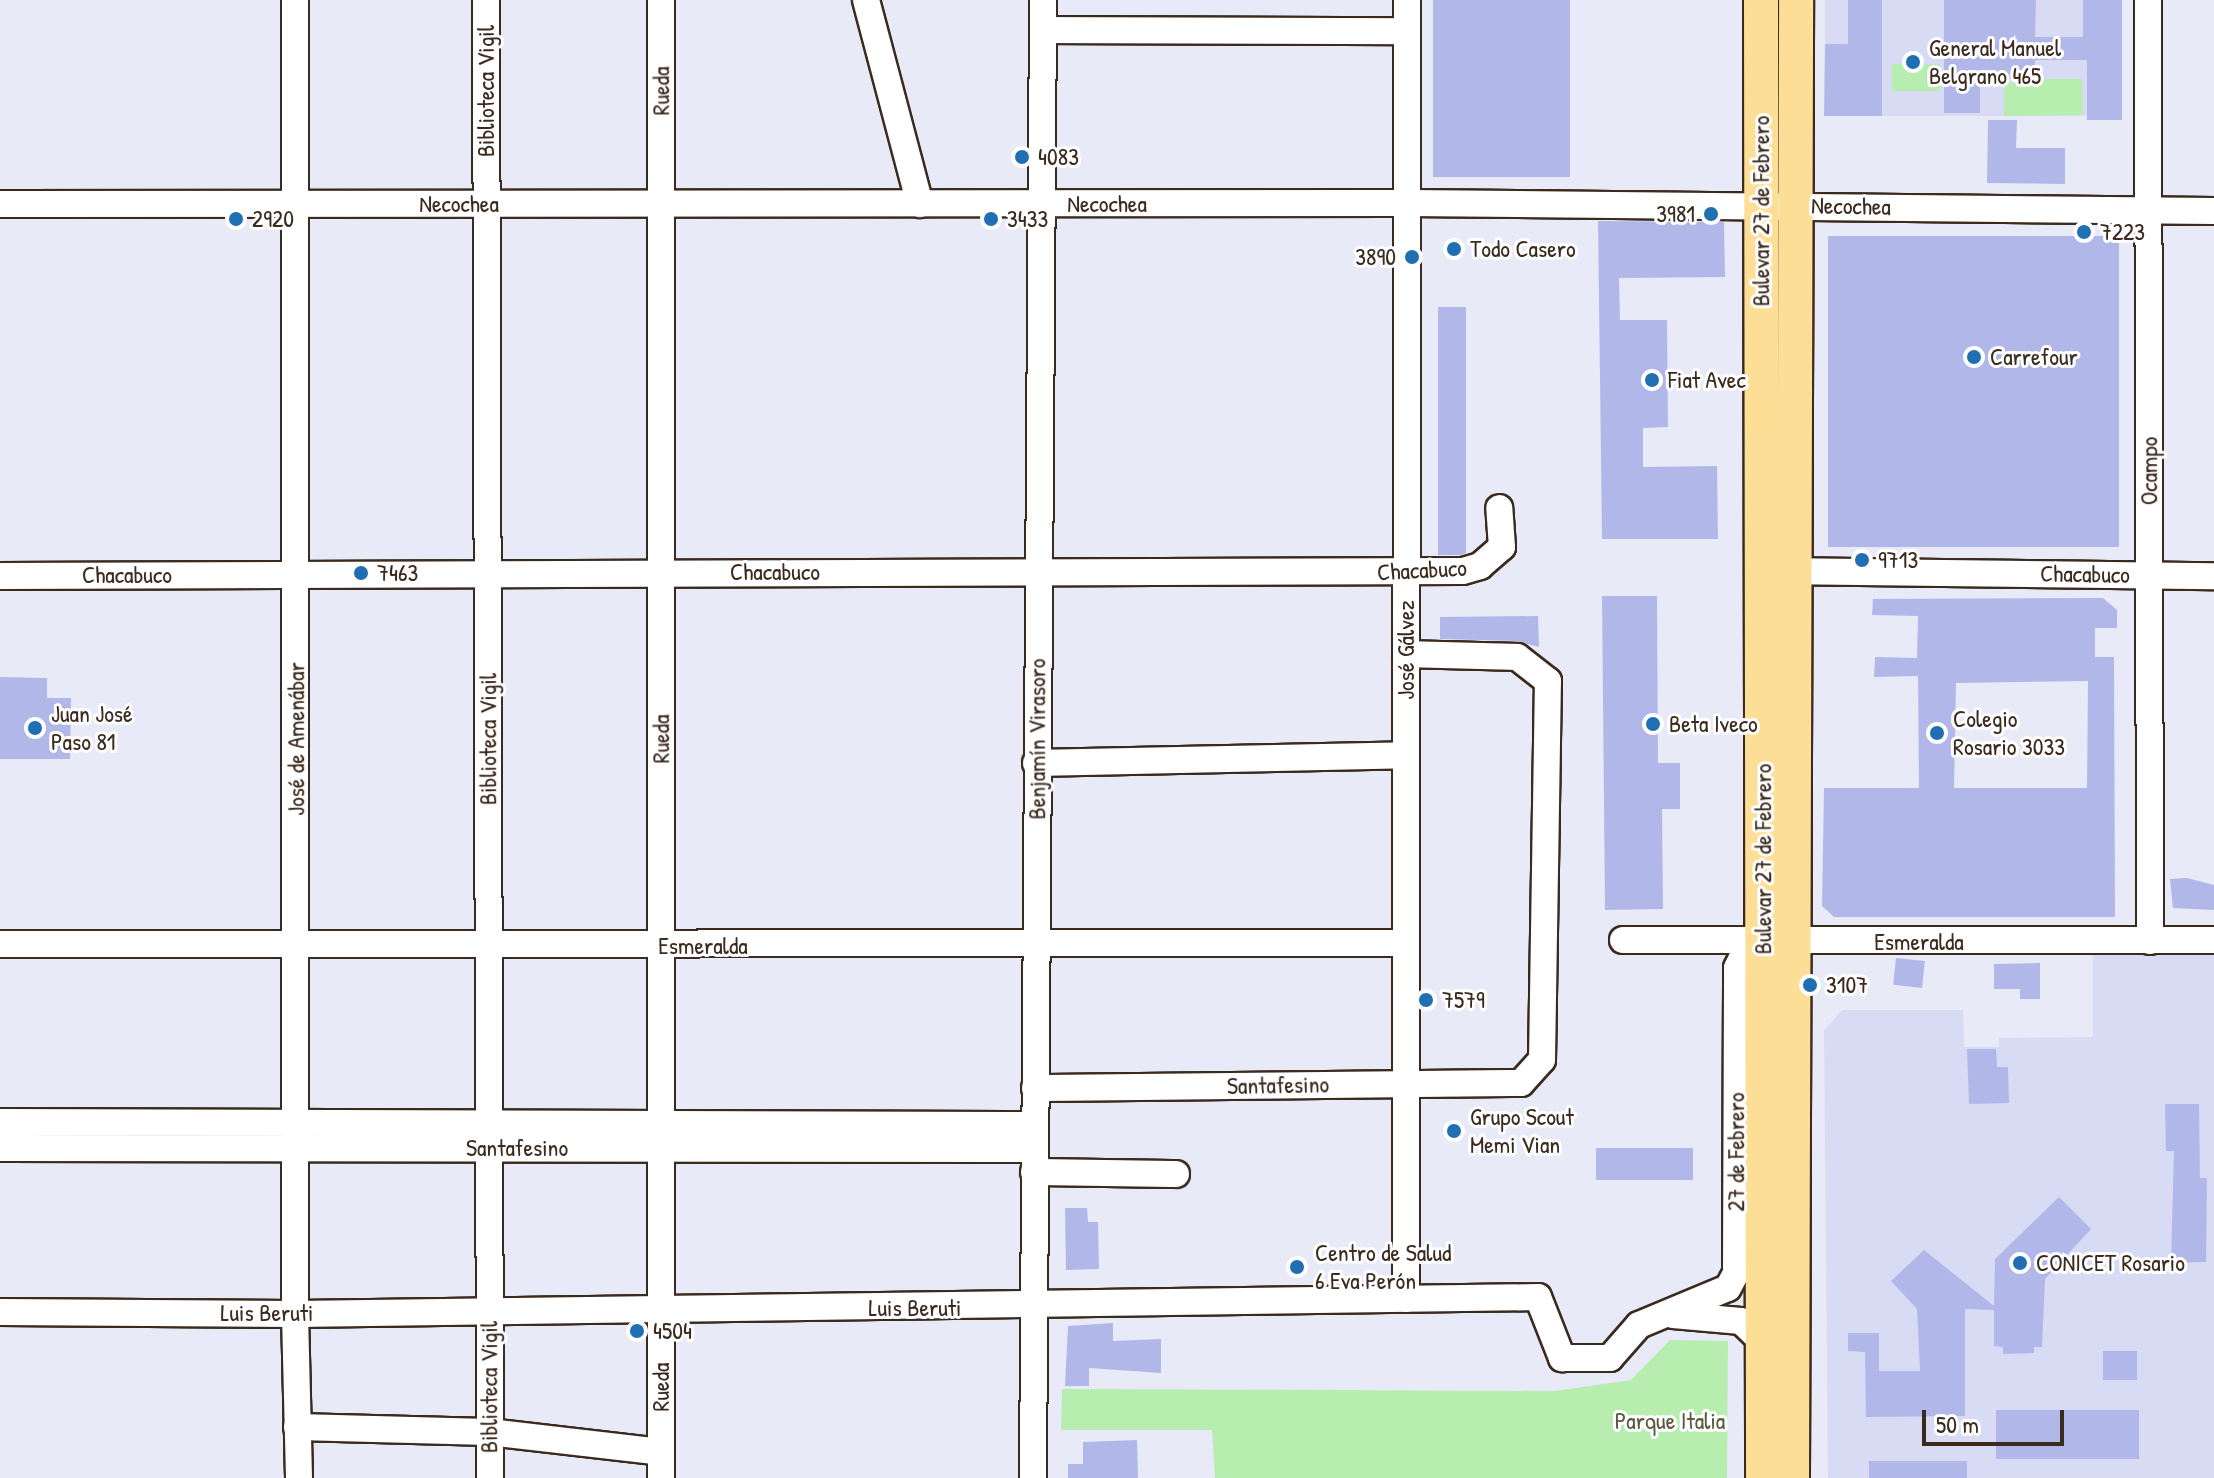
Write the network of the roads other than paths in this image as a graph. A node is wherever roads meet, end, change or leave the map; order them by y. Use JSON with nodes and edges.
{"nodes":[{"id":1,"x":295,"y":0,"type":"edge"},
{"id":2,"x":486,"y":0,"type":"edge"},
{"id":3,"x":661,"y":0,"type":"edge"},
{"id":4,"x":866,"y":0,"type":"edge"},
{"id":5,"x":1043,"y":0,"type":"edge"},
{"id":6,"x":1407,"y":0,"type":"edge"},
{"id":7,"x":1761,"y":0,"type":"edge"},
{"id":8,"x":1796,"y":0,"type":"edge"},
{"id":9,"x":2148,"y":0,"type":"edge"},
{"id":10,"x":1043,"y":30,"type":"junction"},
{"id":11,"x":1407,"y":31,"type":"junction"},
{"id":12,"x":1407,"y":203,"type":"junction"},
{"id":13,"x":0,"y":204,"type":"edge"},
{"id":14,"x":296,"y":204,"type":"junction"},
{"id":15,"x":486,"y":204,"type":"junction"},
{"id":16,"x":661,"y":204,"type":"junction"},
{"id":17,"x":920,"y":204,"type":"junction"},
{"id":18,"x":1040,"y":204,"type":"junction"},
{"id":19,"x":1760,"y":205,"type":"junction"},
{"id":20,"x":1795,"y":205,"type":"junction"},
{"id":21,"x":2148,"y":210,"type":"junction"},
{"id":22,"x":2214,"y":211,"type":"edge"},
{"id":23,"x":1499,"y":508,"type":"dead end"},
{"id":24,"x":1778,"y":570,"type":"junction"},
{"id":25,"x":661,"y":572,"type":"junction"},
{"id":26,"x":1406,"y":572,"type":"junction"},
{"id":27,"x":487,"y":573,"type":"junction"},
{"id":28,"x":1038,"y":573,"type":"junction"},
{"id":29,"x":296,"y":574,"type":"junction"},
{"id":30,"x":2149,"y":575,"type":"junction"},
{"id":31,"x":0,"y":576,"type":"edge"},
{"id":32,"x":2214,"y":576,"type":"edge"},
{"id":33,"x":1406,"y":654,"type":"junction"},
{"id":34,"x":1406,"y":755,"type":"junction"},
{"id":35,"x":1036,"y":763,"type":"junction"},
{"id":36,"x":1623,"y":940,"type":"dead end"},
{"id":37,"x":2214,"y":940,"type":"edge"},
{"id":38,"x":1769,"y":941,"type":"junction"},
{"id":39,"x":2150,"y":941,"type":"junction"},
{"id":40,"x":1406,"y":943,"type":"junction"},
{"id":41,"x":0,"y":944,"type":"edge"},
{"id":42,"x":297,"y":945,"type":"junction"},
{"id":43,"x":1035,"y":945,"type":"junction"},
{"id":44,"x":489,"y":946,"type":"junction"},
{"id":45,"x":661,"y":947,"type":"junction"},
{"id":46,"x":1406,"y":1083,"type":"junction"},
{"id":47,"x":1035,"y":1088,"type":"junction"},
{"id":48,"x":0,"y":1122,"type":"edge"},
{"id":49,"x":295,"y":1136,"type":"junction"},
{"id":50,"x":489,"y":1136,"type":"junction"},
{"id":51,"x":660,"y":1136,"type":"junction"},
{"id":52,"x":0,"y":1148,"type":"edge"},
{"id":53,"x":1034,"y":1149,"type":"junction"},
{"id":54,"x":1176,"y":1174,"type":"dead end"},
{"id":55,"x":1406,"y":1299,"type":"junction"},
{"id":56,"x":1033,"y":1307,"type":"junction"},
{"id":57,"x":661,"y":1309,"type":"junction"},
{"id":58,"x":0,"y":1312,"type":"edge"},
{"id":59,"x":489,"y":1312,"type":"junction"},
{"id":60,"x":295,"y":1314,"type":"junction"},
{"id":61,"x":1657,"y":1314,"type":"junction"},
{"id":62,"x":1762,"y":1341,"type":"junction"},
{"id":63,"x":297,"y":1427,"type":"junction"},
{"id":64,"x":489,"y":1432,"type":"junction"},
{"id":65,"x":661,"y":1465,"type":"edge"},
{"id":66,"x":299,"y":1478,"type":"edge"},
{"id":67,"x":490,"y":1478,"type":"edge"},
{"id":68,"x":1033,"y":1478,"type":"edge"},
{"id":69,"x":1763,"y":1478,"type":"edge"},
{"id":70,"x":1792,"y":1478,"type":"edge"}],
"edges":[{"from":1,"to":14,"type":"street","name":"José de Amenábar"},
{"from":2,"to":15,"type":"street","name":"Biblioteca Vigil"},
{"from":3,"to":16,"type":"street","name":"Rueda"},
{"from":4,"to":17,"type":"street"},
{"from":5,"to":10,"type":"street","name":"Benjamín Virasoro"},
{"from":6,"to":11,"type":"street","name":"José Gálvez"},
{"from":7,"to":19,"type":"main road","name":"Bulevar 27 de Febrero"},
{"from":8,"to":20,"type":"main road","name":"Bulevar 27 de Febrero"},
{"from":9,"to":21,"type":"street","name":"Ocampo"},
{"from":10,"to":11,"type":"street"},
{"from":10,"to":18,"type":"street","name":"Benjamín Virasoro"},
{"from":11,"to":12,"type":"street","name":"José Gálvez"},
{"from":12,"to":18,"type":"street","name":"Necochea"},
{"from":12,"to":19,"type":"street","name":"Necochea"},
{"from":12,"to":26,"type":"street","name":"José Gálvez"},
{"from":13,"to":14,"type":"street","name":"Necochea"},
{"from":14,"to":15,"type":"street","name":"Necochea"},
{"from":14,"to":29,"type":"street","name":"José de Amenábar"},
{"from":15,"to":16,"type":"street","name":"Necochea"},
{"from":15,"to":27,"type":"street","name":"Biblioteca Vigil"},
{"from":16,"to":17,"type":"street","name":"Necochea"},
{"from":16,"to":25,"type":"street","name":"Rueda"},
{"from":17,"to":18,"type":"street","name":"Necochea"},
{"from":18,"to":28,"type":"street","name":"Benjamín Virasoro"},
{"from":19,"to":20,"type":"street","name":"Necochea"},
{"from":19,"to":24,"type":"main road","name":"Bulevar 27 de Febrero"},
{"from":20,"to":21,"type":"street","name":"Necochea"},
{"from":20,"to":24,"type":"main road","name":"Bulevar 27 de Febrero"},
{"from":21,"to":22,"type":"street","name":"Necochea"},
{"from":21,"to":30,"type":"street","name":"Ocampo"},
{"from":23,"to":26,"type":"street","name":"Chacabuco"},
{"from":24,"to":30,"type":"street","name":"Chacabuco"},
{"from":24,"to":38,"type":"main road","name":"Bulevar 27 de Febrero"},
{"from":25,"to":27,"type":"street","name":"Chacabuco"},
{"from":25,"to":28,"type":"street","name":"Chacabuco"},
{"from":25,"to":45,"type":"street","name":"Rueda"},
{"from":26,"to":28,"type":"street","name":"Chacabuco"},
{"from":26,"to":33,"type":"street","name":"José Gálvez"},
{"from":27,"to":29,"type":"street","name":"Chacabuco"},
{"from":27,"to":44,"type":"street","name":"Biblioteca Vigil"},
{"from":28,"to":35,"type":"street","name":"Benjamín Virasoro"},
{"from":29,"to":31,"type":"street","name":"Chacabuco"},
{"from":29,"to":42,"type":"street","name":"José de Amenábar"},
{"from":30,"to":32,"type":"street","name":"Chacabuco"},
{"from":30,"to":39,"type":"street","name":"Ocampo"},
{"from":33,"to":34,"type":"street","name":"José Gálvez"},
{"from":33,"to":46,"type":"street","name":"Santafesino"},
{"from":34,"to":35,"type":"street"},
{"from":34,"to":40,"type":"street","name":"José Gálvez"},
{"from":35,"to":43,"type":"street","name":"Benjamín Virasoro"},
{"from":36,"to":38,"type":"street","name":"Esmeralda"},
{"from":37,"to":39,"type":"street","name":"Esmeralda"},
{"from":38,"to":39,"type":"street","name":"Esmeralda"},
{"from":38,"to":61,"type":"street","name":"27 de Febrero"},
{"from":38,"to":62,"type":"main road","name":"Bulevar 27 de Febrero"},
{"from":38,"to":70,"type":"main road","name":"Bulevar 27 de Febrero"},
{"from":40,"to":43,"type":"street","name":"Esmeralda"},
{"from":40,"to":46,"type":"street","name":"José Gálvez"},
{"from":41,"to":42,"type":"street","name":"Esmeralda"},
{"from":42,"to":44,"type":"street","name":"Esmeralda"},
{"from":42,"to":49,"type":"street","name":"José de Amenábar"},
{"from":43,"to":45,"type":"street","name":"Esmeralda"},
{"from":43,"to":47,"type":"street","name":"Benjamín Virasoro"},
{"from":44,"to":45,"type":"street","name":"Esmeralda"},
{"from":44,"to":50,"type":"street","name":"Biblioteca Vigil"},
{"from":45,"to":51,"type":"street","name":"Rueda"},
{"from":46,"to":47,"type":"street","name":"Santafesino"},
{"from":46,"to":55,"type":"street","name":"José Gálvez"},
{"from":47,"to":53,"type":"street","name":"Benjamín Virasoro"},
{"from":48,"to":49,"type":"street","name":"Santafesino"},
{"from":49,"to":50,"type":"street","name":"Santafesino"},
{"from":49,"to":52,"type":"street","name":"Santafesino"},
{"from":49,"to":60,"type":"street","name":"José de Amenábar"},
{"from":50,"to":51,"type":"street","name":"Santafesino"},
{"from":50,"to":59,"type":"street","name":"Biblioteca Vigil"},
{"from":51,"to":53,"type":"street","name":"Santafesino"},
{"from":51,"to":57,"type":"street","name":"Rueda"},
{"from":53,"to":54,"type":"street","name":"Santafesino"},
{"from":53,"to":56,"type":"street","name":"Benjamín Virasoro"},
{"from":55,"to":56,"type":"street","name":"Luis Beruti"},
{"from":55,"to":61,"type":"street","name":"Luis Beruti"},
{"from":56,"to":57,"type":"street","name":"Luis Beruti"},
{"from":56,"to":68,"type":"street","name":"Benjamín Virasoro"},
{"from":57,"to":59,"type":"street","name":"Luis Beruti"},
{"from":57,"to":65,"type":"street","name":"Rueda"},
{"from":58,"to":60,"type":"street","name":"Luis Beruti"},
{"from":59,"to":60,"type":"street","name":"Luis Beruti"},
{"from":59,"to":64,"type":"street","name":"Biblioteca Vigil"},
{"from":60,"to":63,"type":"street","name":"José de Amenábar"},
{"from":61,"to":62,"type":"street"},
{"from":62,"to":69,"type":"main road","name":"Bulevar 27 de Febrero"},
{"from":63,"to":64,"type":"street"},
{"from":63,"to":66,"type":"street","name":"José de Amenábar"},
{"from":64,"to":65,"type":"street"},
{"from":64,"to":67,"type":"street","name":"Biblioteca Vigil"}]}
